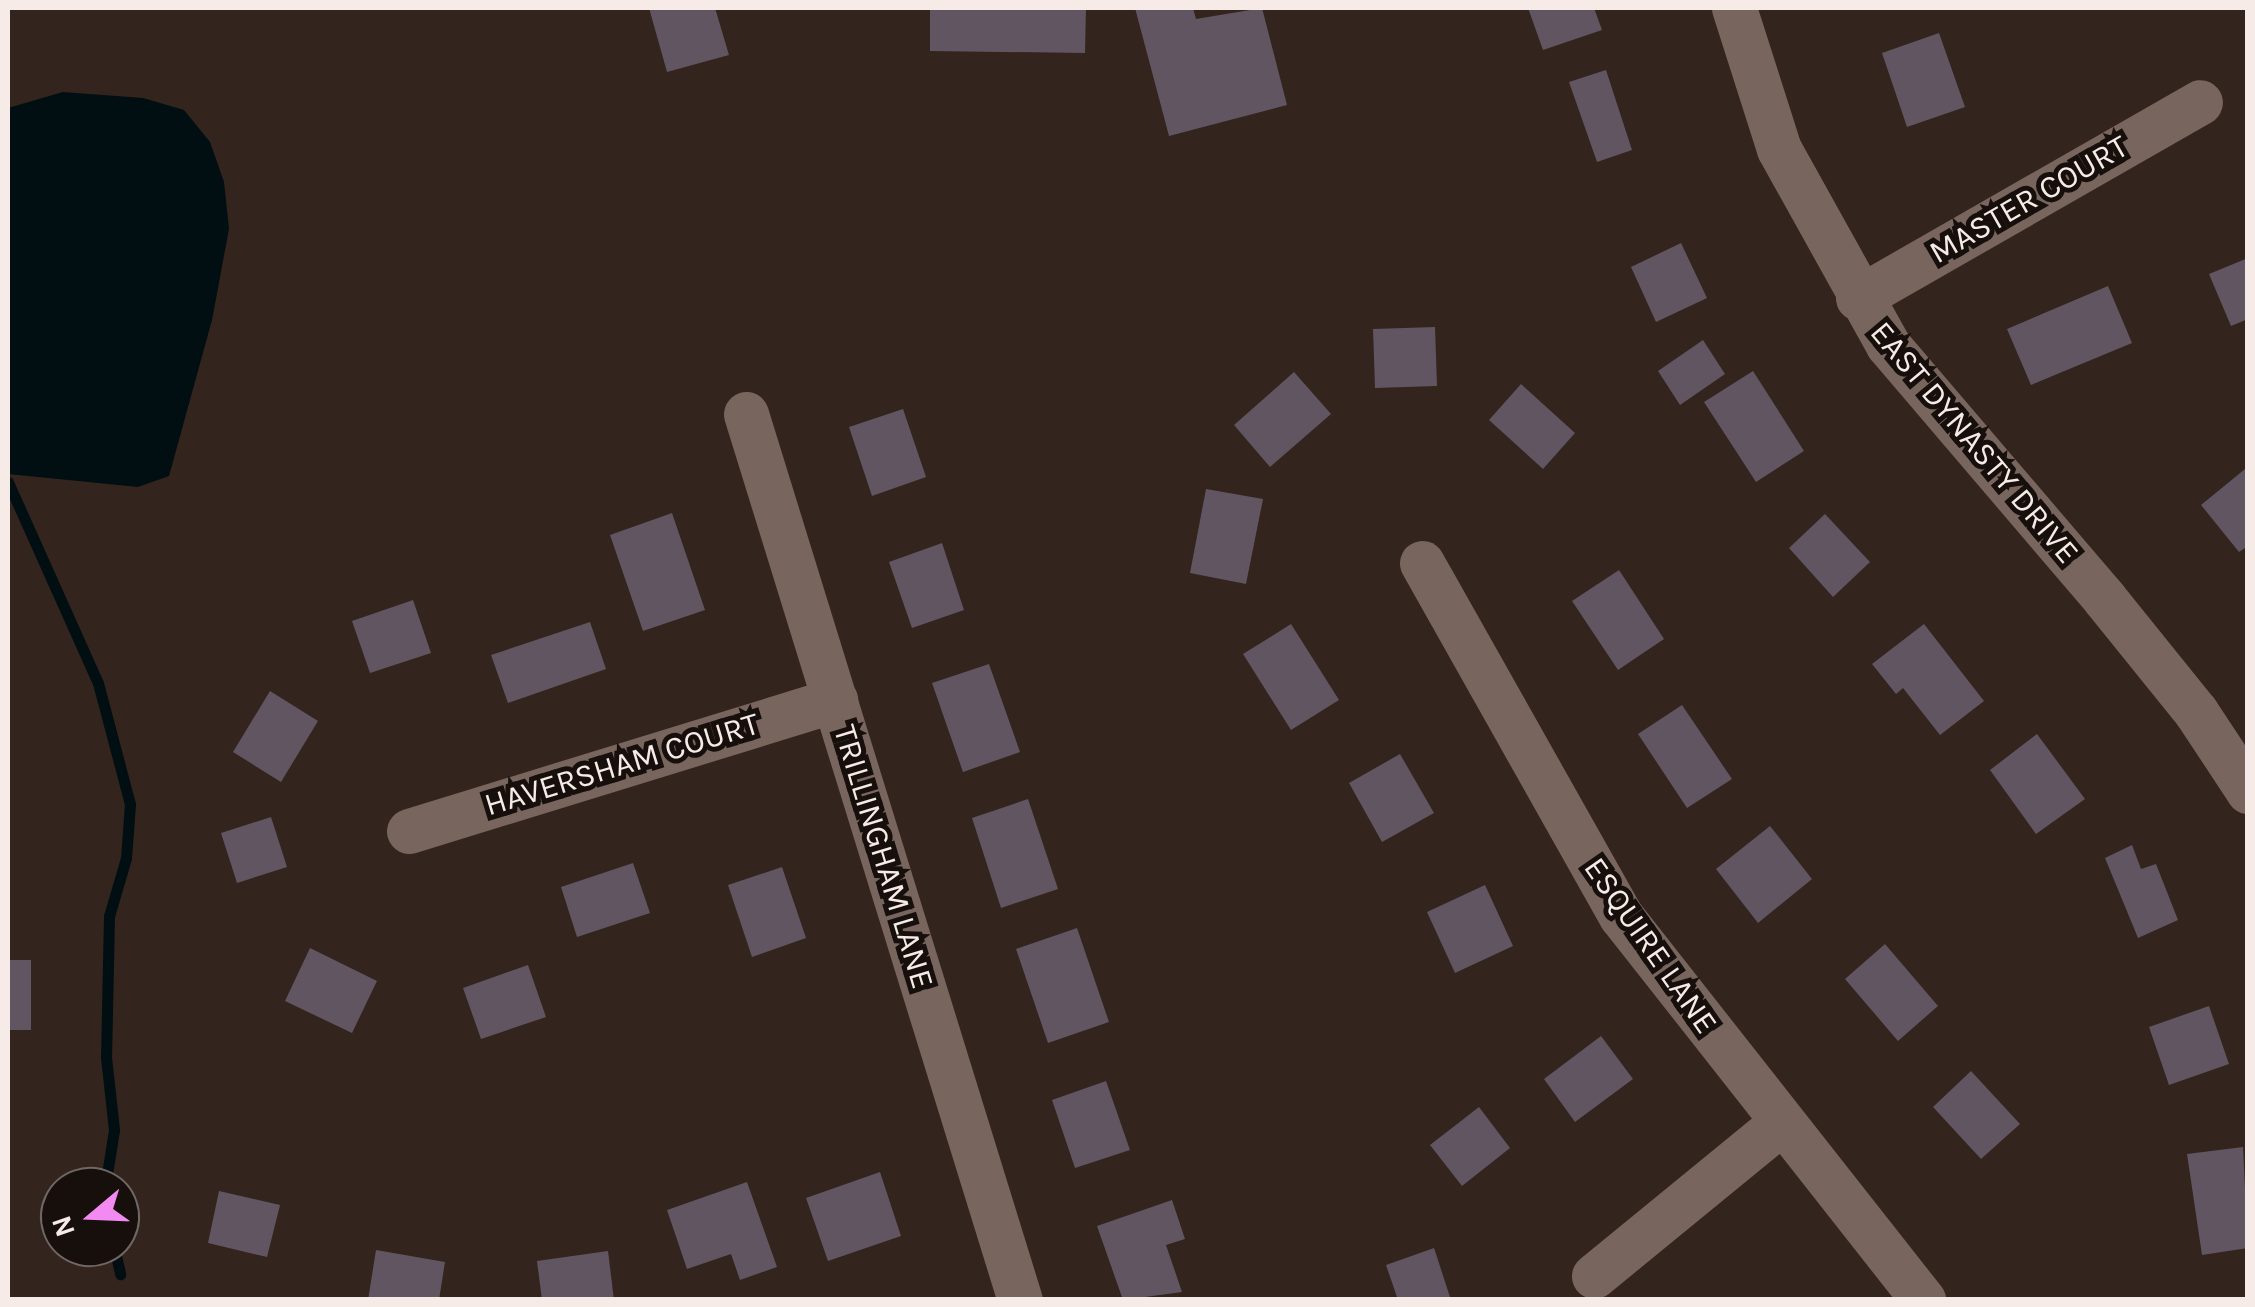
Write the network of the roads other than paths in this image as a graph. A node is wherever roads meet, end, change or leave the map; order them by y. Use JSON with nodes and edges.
{"nodes":[{"id":1,"x":1734,"y":8,"type":"edge"},
{"id":2,"x":2200,"y":102,"type":"dead end"},
{"id":3,"x":1858,"y":298,"type":"junction"},
{"id":4,"x":746,"y":414,"type":"dead end"},
{"id":5,"x":1422,"y":563,"type":"dead end"},
{"id":6,"x":835,"y":700,"type":"junction"},
{"id":7,"x":2248,"y":791,"type":"edge"},
{"id":8,"x":409,"y":831,"type":"dead end"},
{"id":9,"x":1781,"y":1124,"type":"junction"},
{"id":10,"x":1594,"y":1276,"type":"dead end"},
{"id":11,"x":1017,"y":1299,"type":"edge"},
{"id":12,"x":1924,"y":1300,"type":"edge"}],
"edges":[{"from":1,"to":3,"type":"street","name":"EAST DYNASTY DRIVE"},
{"from":2,"to":3,"type":"street","name":"MASTER COURT"},
{"from":3,"to":7,"type":"street","name":"EAST DYNASTY DRIVE"},
{"from":4,"to":6,"type":"street","name":"TRILLINGHAM LANE"},
{"from":5,"to":9,"type":"street","name":"ESQUIRE LANE"},
{"from":6,"to":8,"type":"street","name":"HAVERSHAM COURT"},
{"from":6,"to":11,"type":"street","name":"TRILLINGHAM LANE"},
{"from":9,"to":10,"type":"street"},
{"from":9,"to":12,"type":"street","name":"ESQUIRE LANE"}]}
